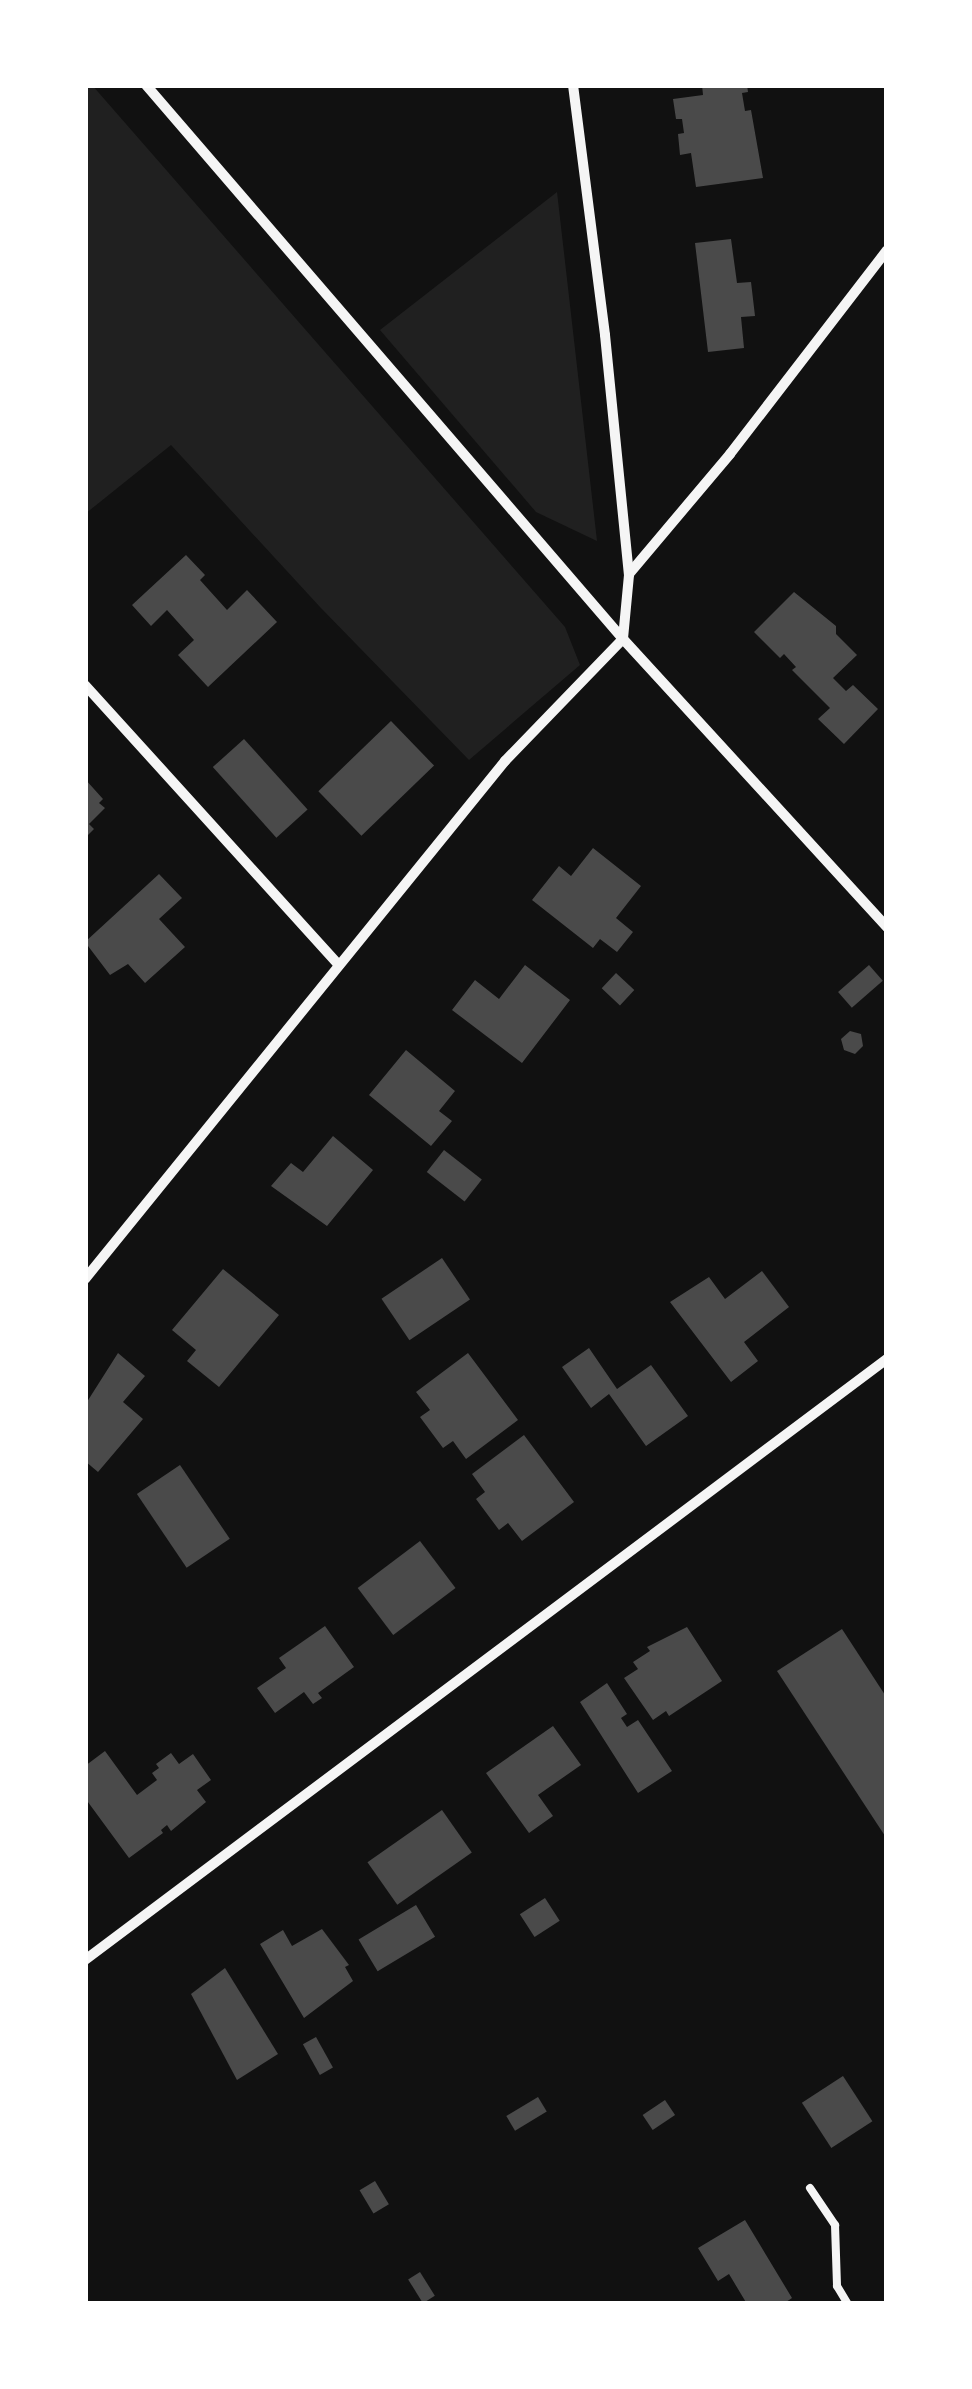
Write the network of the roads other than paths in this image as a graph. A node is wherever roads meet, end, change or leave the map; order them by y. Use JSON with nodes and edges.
{"nodes":[{"id":1,"x":146,"y":85,"type":"edge"},
{"id":2,"x":573,"y":85,"type":"edge"},
{"id":3,"x":887,"y":250,"type":"edge"},
{"id":4,"x":629,"y":575,"type":"junction"},
{"id":5,"x":623,"y":639,"type":"junction"},
{"id":6,"x":85,"y":685,"type":"edge"},
{"id":7,"x":887,"y":927,"type":"edge"},
{"id":8,"x":339,"y":965,"type":"junction"},
{"id":9,"x":85,"y":1279,"type":"edge"},
{"id":10,"x":887,"y":1359,"type":"edge"},
{"id":11,"x":85,"y":1960,"type":"edge"},
{"id":12,"x":810,"y":2188,"type":"dead end"},
{"id":13,"x":848,"y":2304,"type":"edge"}],
"edges":[{"from":1,"to":5,"type":"street"},
{"from":2,"to":4,"type":"street"},
{"from":3,"to":4,"type":"street"},
{"from":4,"to":5,"type":"street"},
{"from":5,"to":7,"type":"street"},
{"from":5,"to":8,"type":"street"},
{"from":6,"to":8,"type":"street"},
{"from":8,"to":9,"type":"street"},
{"from":10,"to":11,"type":"street"},
{"from":12,"to":13,"type":"lane"}]}
